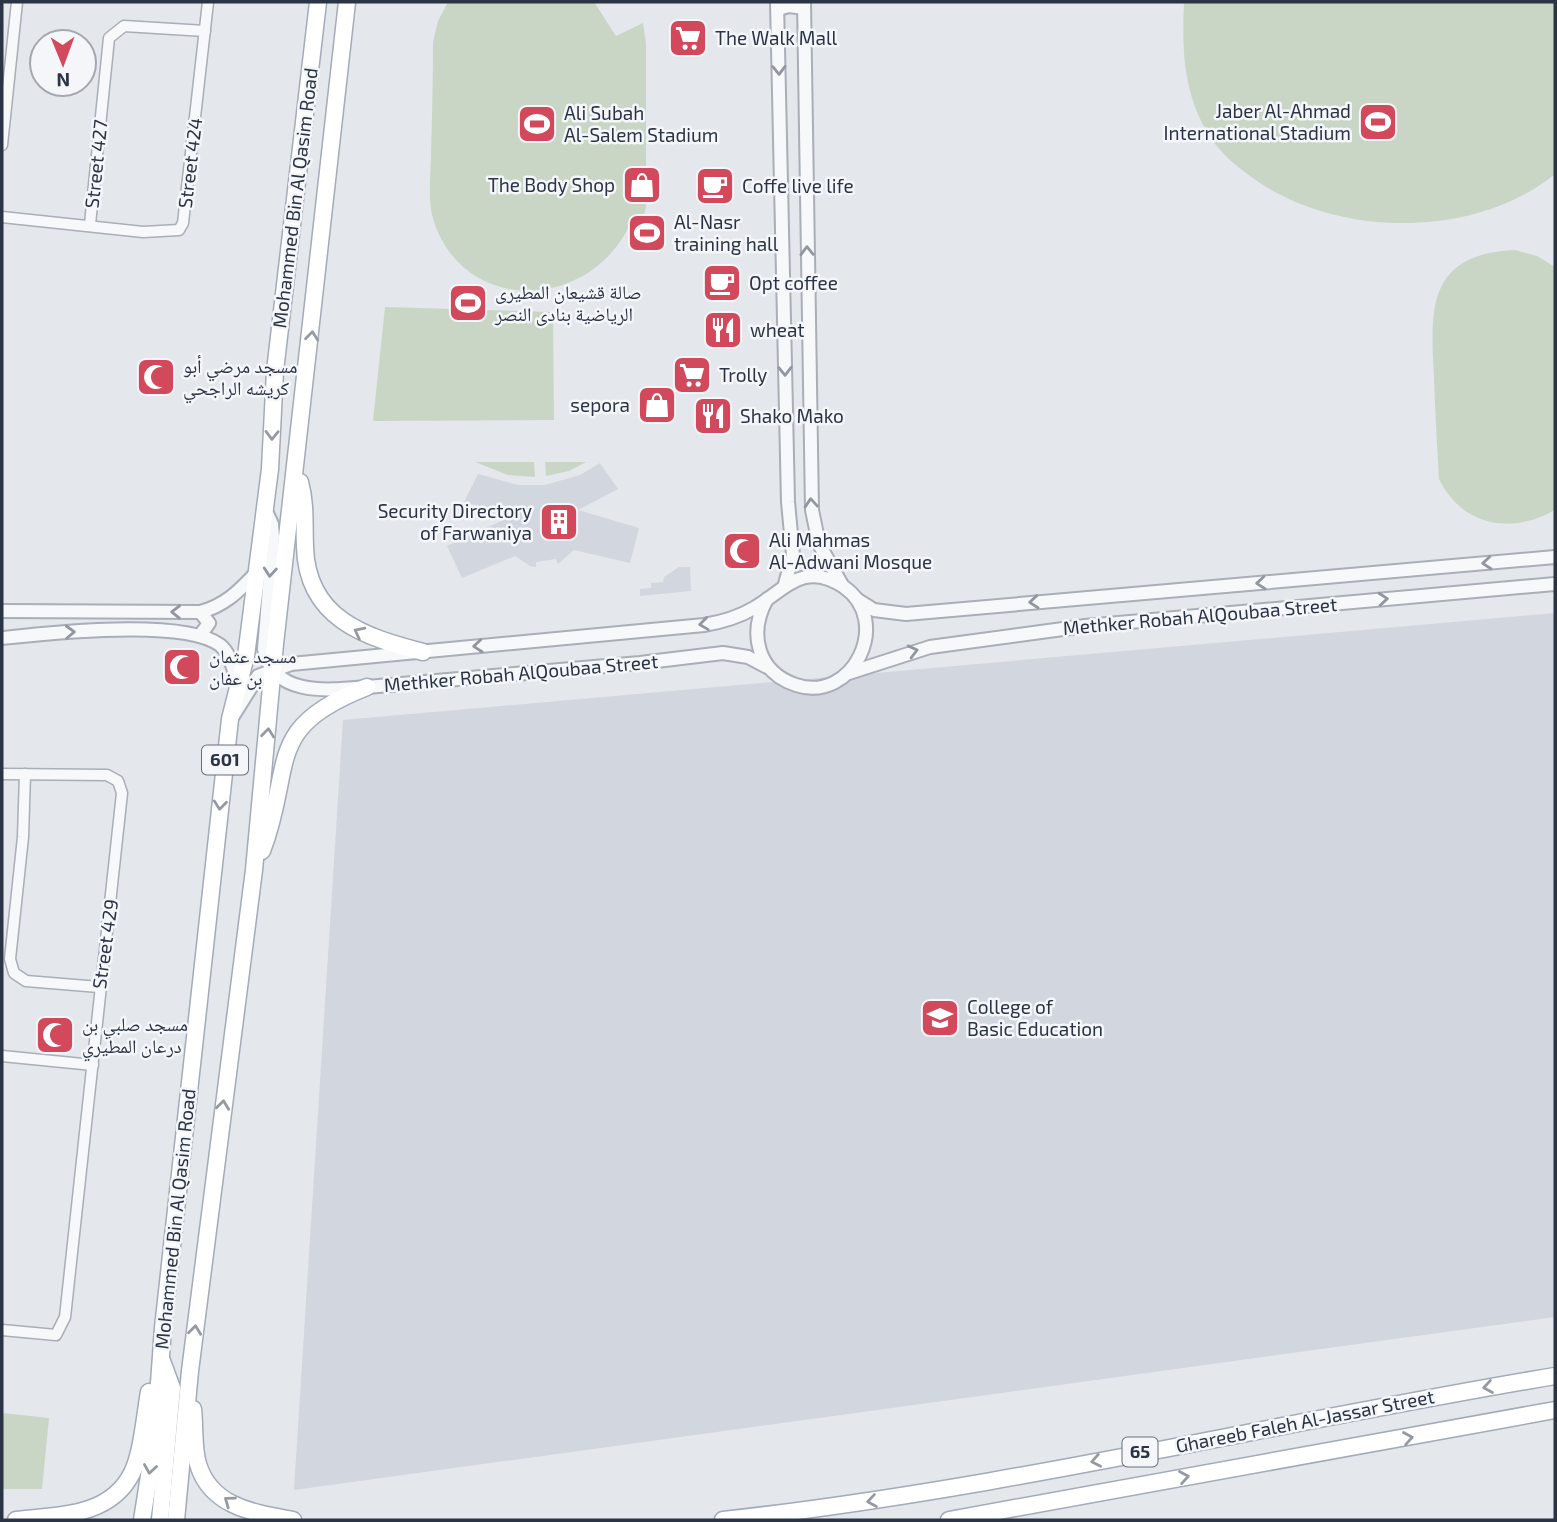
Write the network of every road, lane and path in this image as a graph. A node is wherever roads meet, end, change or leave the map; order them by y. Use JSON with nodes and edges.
{"nodes":[{"id":1,"x":17,"y":2,"type":"edge"},
{"id":2,"x":208,"y":2,"type":"edge"},
{"id":3,"x":318,"y":2,"type":"edge"},
{"id":4,"x":347,"y":2,"type":"edge"},
{"id":5,"x":804,"y":5,"type":"edge"},
{"id":6,"x":777,"y":6,"type":"edge"},
{"id":7,"x":205,"y":32,"type":"junction"},
{"id":8,"x":2,"y":145,"type":"edge"},
{"id":9,"x":2,"y":217,"type":"edge"},
{"id":10,"x":90,"y":224,"type":"junction"},
{"id":11,"x":297,"y":470,"type":"junction"},
{"id":12,"x":264,"y":506,"type":"junction"},
{"id":13,"x":1555,"y":557,"type":"edge"},
{"id":14,"x":255,"y":575,"type":"junction"},
{"id":15,"x":785,"y":584,"type":"junction"},
{"id":16,"x":1555,"y":584,"type":"edge"},
{"id":17,"x":850,"y":592,"type":"junction"},
{"id":18,"x":766,"y":599,"type":"junction"},
{"id":19,"x":2,"y":611,"type":"edge"},
{"id":20,"x":200,"y":612,"type":"junction"},
{"id":21,"x":201,"y":634,"type":"junction"},
{"id":22,"x":2,"y":638,"type":"edge"},
{"id":23,"x":423,"y":652,"type":"junction"},
{"id":24,"x":770,"y":669,"type":"junction"},
{"id":25,"x":275,"y":670,"type":"junction"},
{"id":26,"x":849,"y":673,"type":"junction"},
{"id":27,"x":237,"y":683,"type":"junction"},
{"id":28,"x":367,"y":687,"type":"junction"},
{"id":29,"x":230,"y":719,"type":"junction"},
{"id":30,"x":2,"y":774,"type":"edge"},
{"id":31,"x":25,"y":774,"type":"junction"},
{"id":32,"x":254,"y":870,"type":"junction"},
{"id":33,"x":99,"y":987,"type":"junction"},
{"id":34,"x":2,"y":1056,"type":"edge"},
{"id":35,"x":93,"y":1065,"type":"junction"},
{"id":36,"x":163,"y":1328,"type":"junction"},
{"id":37,"x":2,"y":1330,"type":"edge"},
{"id":38,"x":160,"y":1359,"type":"junction"},
{"id":39,"x":190,"y":1371,"type":"junction"},
{"id":40,"x":1555,"y":1376,"type":"edge"},
{"id":41,"x":1555,"y":1410,"type":"edge"},
{"id":42,"x":16,"y":1520,"type":"edge"},
{"id":43,"x":142,"y":1520,"type":"edge"},
{"id":44,"x":160,"y":1520,"type":"edge"},
{"id":45,"x":176,"y":1520,"type":"edge"},
{"id":46,"x":293,"y":1520,"type":"edge"},
{"id":47,"x":723,"y":1520,"type":"edge"},
{"id":48,"x":948,"y":1520,"type":"edge"}],
"edges":[{"from":1,"to":8,"type":"street"},
{"from":2,"to":7,"type":"street","name":"Street 424"},
{"from":3,"to":12,"type":"main road","name":"Mohammed Bin Al Qasim Road","number":"601","one_way":true},
{"from":11,"to":4,"type":"main road","name":"Mohammed Bin Al Qasim Road","number":"601","one_way":true},
{"from":5,"to":6,"type":"street"},
{"from":17,"to":5,"type":"street","one_way":true},
{"from":6,"to":15,"type":"street","one_way":true},
{"from":7,"to":10,"type":"street","name":"Street 427"},
{"from":7,"to":10,"type":"street","name":"Street 424"},
{"from":9,"to":10,"type":"street","name":"Street 424"},
{"from":23,"to":11,"type":"main road","one_way":true},
{"from":11,"to":25,"type":"main road","name":"Mohammed Bin Al Qasim Road","number":"601"},
{"from":12,"to":14,"type":"main road","name":"Mohammed Bin Al Qasim Road","number":"601"},
{"from":12,"to":25,"type":"street","one_way":true},
{"from":13,"to":17,"type":"street","name":"Methker Robah AlQoubaa Street","one_way":true},
{"from":14,"to":20,"type":"street"},
{"from":14,"to":27,"type":"main road","name":"Mohammed Bin Al Qasim Road","number":"601"},
{"from":15,"to":17,"type":"street"},
{"from":15,"to":18,"type":"street"},
{"from":26,"to":16,"type":"street","name":"Methker Robah AlQoubaa Street","one_way":true},
{"from":17,"to":26,"type":"street"},
{"from":18,"to":23,"type":"street","name":"Methker Robah AlQoubaa Street","one_way":true},
{"from":18,"to":24,"type":"street"},
{"from":20,"to":19,"type":"street","one_way":true},
{"from":20,"to":21,"type":"street"},
{"from":22,"to":21,"type":"street","one_way":true},
{"from":21,"to":27,"type":"street"},
{"from":23,"to":25,"type":"street","name":"Methker Robah AlQoubaa Street"},
{"from":24,"to":26,"type":"street"},
{"from":24,"to":28,"type":"street","name":"Methker Robah AlQoubaa Street"},
{"from":25,"to":28,"type":"street","name":"Methker Robah AlQoubaa Street"},
{"from":25,"to":29,"type":"street","name":"Methker Robah AlQoubaa Street"},
{"from":32,"to":25,"type":"main road","name":"Mohammed Bin Al Qasim Road","number":"601","one_way":true},
{"from":27,"to":29,"type":"main road","name":"Mohammed Bin Al Qasim Road","number":"601"},
{"from":28,"to":32,"type":"main road"},
{"from":29,"to":36,"type":"main road","name":"Mohammed Bin Al Qasim Road","number":"601","one_way":true},
{"from":30,"to":31,"type":"street","name":"Street 429"},
{"from":31,"to":33,"type":"street"},
{"from":31,"to":33,"type":"street","name":"Street 429"},
{"from":39,"to":32,"type":"main road","name":"Mohammed Bin Al Qasim Road","number":"601","one_way":true},
{"from":33,"to":35,"type":"street","name":"Street 429"},
{"from":34,"to":35,"type":"street"},
{"from":35,"to":37,"type":"street","name":"Street 429"},
{"from":36,"to":38,"type":"main road","name":"Mohammed Bin Al Qasim Road","number":"601"},
{"from":36,"to":42,"type":"main road"},
{"from":38,"to":43,"type":"main road","name":"Mohammed Bin Al Qasim Road","number":"601","one_way":true},
{"from":38,"to":44,"type":"main road"},
{"from":39,"to":45,"type":"main road","name":"Mohammed Bin Al Qasim Road","number":"601"},
{"from":46,"to":39,"type":"main road","one_way":true},
{"from":40,"to":47,"type":"main road","name":"Ghareeb Faleh Al-Jassar Street","number":"65","one_way":true},
{"from":48,"to":41,"type":"main road","name":"Ghareeb Faleh Al-Jassar Street","number":"65","one_way":true}]}
